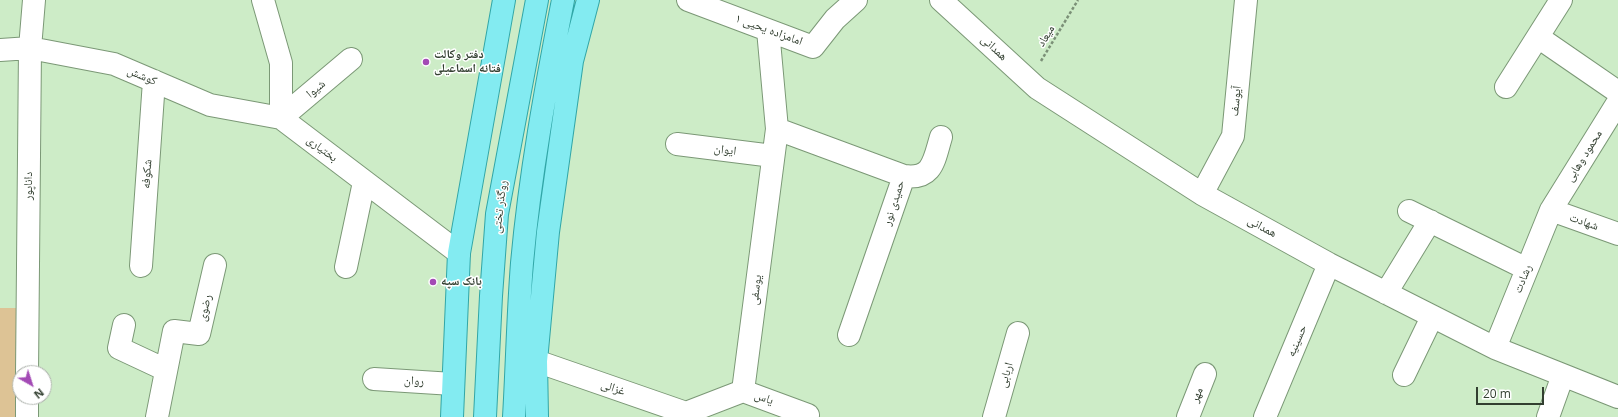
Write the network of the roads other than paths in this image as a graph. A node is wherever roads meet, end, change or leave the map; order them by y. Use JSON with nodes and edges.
{"nodes":[{"id":1,"x":34,"y":0,"type":"edge"},
{"id":2,"x":263,"y":0,"type":"edge"},
{"id":3,"x":504,"y":0,"type":"edge"},
{"id":4,"x":537,"y":0,"type":"edge"},
{"id":5,"x":563,"y":0,"type":"edge"},
{"id":6,"x":588,"y":0,"type":"edge"},
{"id":7,"x":688,"y":0,"type":"edge"},
{"id":8,"x":856,"y":0,"type":"edge"},
{"id":9,"x":941,"y":0,"type":"edge"},
{"id":10,"x":1246,"y":0,"type":"edge"},
{"id":11,"x":1561,"y":0,"type":"edge"},
{"id":12,"x":768,"y":30,"type":"junction"},
{"id":13,"x":1538,"y":37,"type":"junction"},
{"id":14,"x":30,"y":48,"type":"junction"},
{"id":15,"x":0,"y":50,"type":"edge"},
{"id":16,"x":351,"y":59,"type":"dead end"},
{"id":17,"x":154,"y":81,"type":"junction"},
{"id":18,"x":1506,"y":88,"type":"dead end"},
{"id":19,"x":1618,"y":92,"type":"edge"},
{"id":20,"x":1618,"y":102,"type":"edge"},
{"id":21,"x":280,"y":118,"type":"junction"},
{"id":22,"x":777,"y":129,"type":"junction"},
{"id":23,"x":940,"y":137,"type":"dead end"},
{"id":24,"x":678,"y":144,"type":"dead end"},
{"id":25,"x":773,"y":156,"type":"junction"},
{"id":26,"x":904,"y":176,"type":"junction"},
{"id":27,"x":364,"y":182,"type":"junction"},
{"id":28,"x":1202,"y":194,"type":"junction"},
{"id":29,"x":1409,"y":210,"type":"dead end"},
{"id":30,"x":1551,"y":210,"type":"junction"},
{"id":31,"x":1430,"y":221,"type":"junction"},
{"id":32,"x":1618,"y":234,"type":"edge"},
{"id":33,"x":459,"y":253,"type":"junction"},
{"id":34,"x":1329,"y":264,"type":"junction"},
{"id":35,"x":215,"y":265,"type":"dead end"},
{"id":36,"x":141,"y":266,"type":"dead end"},
{"id":37,"x":346,"y":267,"type":"dead end"},
{"id":38,"x":1527,"y":269,"type":"junction"},
{"id":39,"x":1386,"y":293,"type":"junction"},
{"id":40,"x":1432,"y":317,"type":"junction"},
{"id":41,"x":124,"y":325,"type":"dead end"},
{"id":42,"x":1018,"y":332,"type":"dead end"},
{"id":43,"x":849,"y":335,"type":"dead end"},
{"id":44,"x":1495,"y":348,"type":"junction"},
{"id":45,"x":536,"y":361,"type":"junction"},
{"id":46,"x":27,"y":365,"type":"edge"},
{"id":47,"x":166,"y":370,"type":"junction"},
{"id":48,"x":1206,"y":374,"type":"dead end"},
{"id":49,"x":1563,"y":375,"type":"junction"},
{"id":50,"x":1404,"y":376,"type":"dead end"},
{"id":51,"x":374,"y":379,"type":"dead end"},
{"id":52,"x":453,"y":384,"type":"junction"},
{"id":53,"x":743,"y":391,"type":"junction"},
{"id":54,"x":1618,"y":397,"type":"edge"},
{"id":55,"x":27,"y":405,"type":"edge"},
{"id":56,"x":451,"y":413,"type":"edge"},
{"id":57,"x":808,"y":414,"type":"dead end"},
{"id":58,"x":687,"y":415,"type":"edge"},
{"id":59,"x":537,"y":416,"type":"edge"},
{"id":60,"x":27,"y":417,"type":"edge"},
{"id":61,"x":157,"y":417,"type":"edge"},
{"id":62,"x":485,"y":417,"type":"edge"},
{"id":63,"x":514,"y":417,"type":"edge"},
{"id":64,"x":994,"y":417,"type":"edge"},
{"id":65,"x":1188,"y":417,"type":"edge"},
{"id":66,"x":1265,"y":417,"type":"edge"},
{"id":67,"x":1548,"y":417,"type":"edge"}],
"edges":[{"from":1,"to":14,"type":"street","name":"داناپور"},
{"from":2,"to":21,"type":"street"},
{"from":3,"to":33,"type":"main road"},
{"from":4,"to":62,"type":"main road","name":"روگذر تختی"},
{"from":5,"to":63,"type":"main road"},
{"from":6,"to":45,"type":"main road"},
{"from":7,"to":12,"type":"street","name":"امامزاده یحیی ۱"},
{"from":8,"to":12,"type":"street","name":"امامزاده یحیی ۱"},
{"from":9,"to":28,"type":"street","name":"همدانی"},
{"from":10,"to":28,"type":"street","name":"آیوسف"},
{"from":11,"to":13,"type":"street"},
{"from":12,"to":22,"type":"street","name":"یوسفی"},
{"from":13,"to":18,"type":"street"},
{"from":13,"to":19,"type":"street"},
{"from":14,"to":15,"type":"street","name":"کوشش"},
{"from":14,"to":17,"type":"street","name":"کوشش"},
{"from":14,"to":46,"type":"street","name":"داناپور"},
{"from":16,"to":21,"type":"street","name":"شیوا"},
{"from":17,"to":21,"type":"street","name":"کوشش"},
{"from":17,"to":36,"type":"street","name":"شکوفه"},
{"from":20,"to":30,"type":"street","name":"محمود وهابی"},
{"from":21,"to":27,"type":"street","name":"بختیاری"},
{"from":22,"to":25,"type":"street","name":"یوسفی"},
{"from":22,"to":26,"type":"street","name":"حمیدی نور"},
{"from":23,"to":26,"type":"street"},
{"from":24,"to":25,"type":"street","name":"ایوان"},
{"from":25,"to":53,"type":"street","name":"یوسفی"},
{"from":26,"to":43,"type":"street","name":"حمیدی نور"},
{"from":27,"to":33,"type":"street","name":"بختیاری"},
{"from":27,"to":37,"type":"street"},
{"from":28,"to":34,"type":"street","name":"همدانی"},
{"from":29,"to":31,"type":"street"},
{"from":30,"to":32,"type":"street","name":"شهادت"},
{"from":30,"to":38,"type":"street","name":"رشادت"},
{"from":31,"to":38,"type":"street"},
{"from":31,"to":39,"type":"street"},
{"from":33,"to":52,"type":"main road"},
{"from":34,"to":39,"type":"street","name":"همدانی"},
{"from":34,"to":66,"type":"street","name":"حسینیه"},
{"from":35,"to":47,"type":"street","name":"رضوی"},
{"from":38,"to":44,"type":"street","name":"رشادت"},
{"from":39,"to":40,"type":"street","name":"همدانی"},
{"from":40,"to":44,"type":"street","name":"همدانی"},
{"from":40,"to":50,"type":"street"},
{"from":41,"to":47,"type":"street"},
{"from":42,"to":64,"type":"street","name":"اربابی"},
{"from":44,"to":49,"type":"street","name":"همدانی"},
{"from":45,"to":58,"type":"street","name":"غزالی"},
{"from":45,"to":59,"type":"main road"},
{"from":47,"to":61,"type":"street","name":"رضوی"},
{"from":48,"to":65,"type":"street","name":"مهر"},
{"from":49,"to":54,"type":"street","name":"همدانی"},
{"from":49,"to":67,"type":"street"},
{"from":51,"to":52,"type":"street","name":"روان"},
{"from":52,"to":56,"type":"main road"},
{"from":53,"to":57,"type":"street","name":"یاس"},
{"from":53,"to":58,"type":"street"},
{"from":55,"to":60,"type":"street"}]}
